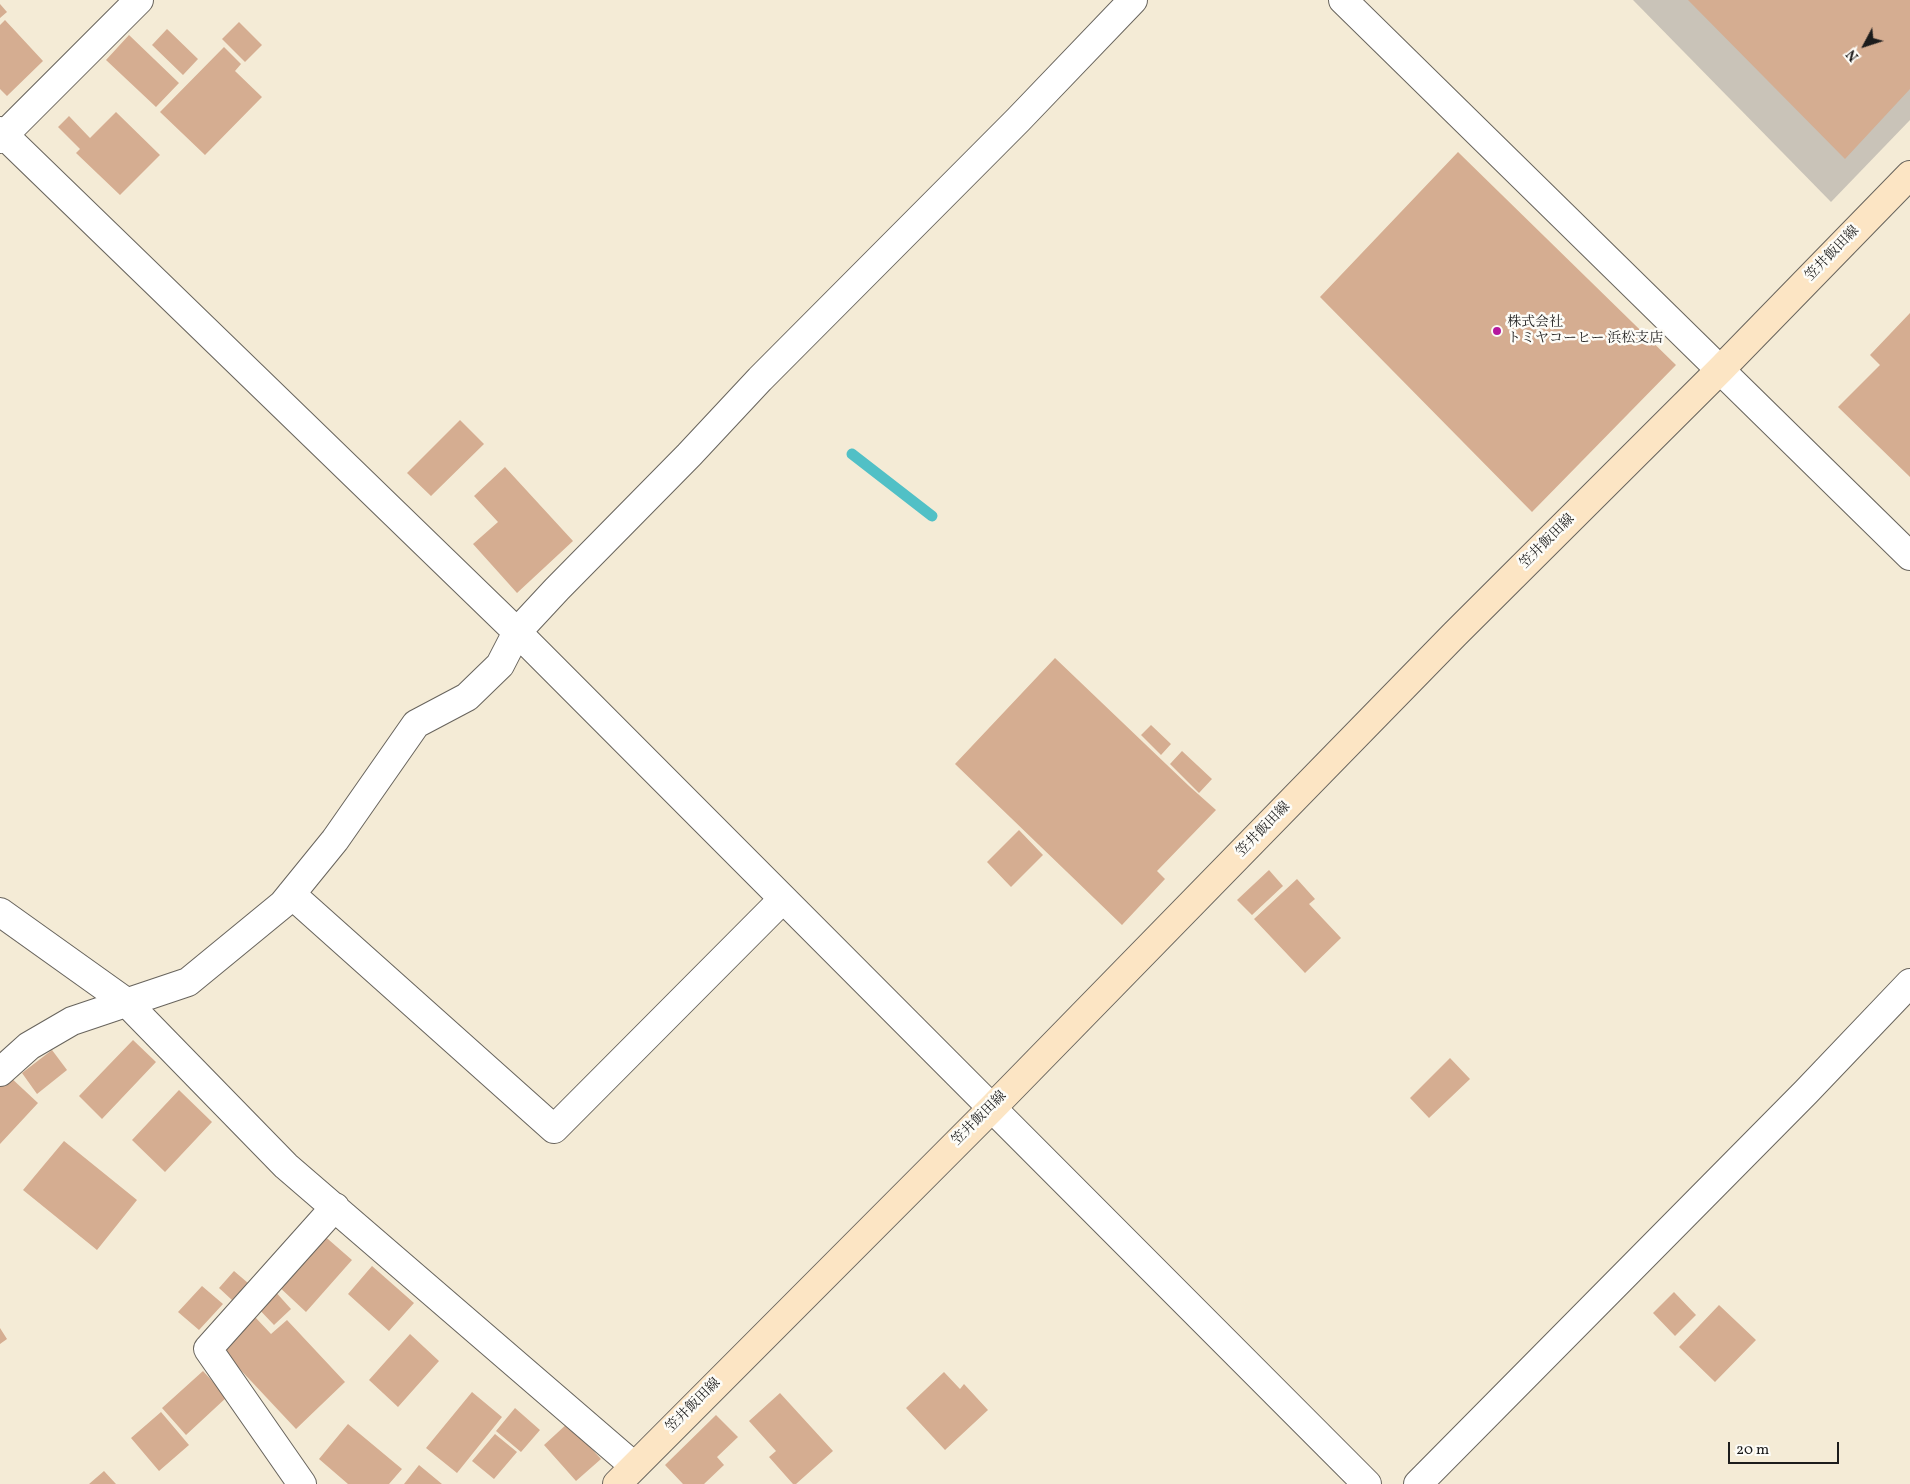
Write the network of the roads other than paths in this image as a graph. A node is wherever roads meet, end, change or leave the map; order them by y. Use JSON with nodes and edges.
{"nodes":[{"id":1,"x":139,"y":0,"type":"edge"},
{"id":2,"x":1133,"y":0,"type":"edge"},
{"id":3,"x":1343,"y":0,"type":"edge"},
{"id":4,"x":2,"y":135,"type":"edge"},
{"id":5,"x":1910,"y":175,"type":"edge"},
{"id":6,"x":1720,"y":370,"type":"junction"},
{"id":7,"x":1910,"y":556,"type":"edge"},
{"id":8,"x":517,"y":632,"type":"junction"},
{"id":9,"x":291,"y":894,"type":"junction"},
{"id":10,"x":782,"y":899,"type":"junction"},
{"id":11,"x":0,"y":912,"type":"edge"},
{"id":12,"x":1910,"y":983,"type":"edge"},
{"id":13,"x":126,"y":1002,"type":"junction"},
{"id":14,"x":0,"y":1072,"type":"edge"},
{"id":15,"x":992,"y":1108,"type":"junction"},
{"id":16,"x":335,"y":1208,"type":"junction"},
{"id":17,"x":625,"y":1475,"type":"edge"},
{"id":18,"x":302,"y":1484,"type":"edge"},
{"id":19,"x":1367,"y":1484,"type":"edge"},
{"id":20,"x":1418,"y":1484,"type":"edge"}],
"edges":[{"from":1,"to":4,"type":"street"},
{"from":2,"to":8,"type":"street"},
{"from":3,"to":6,"type":"street"},
{"from":4,"to":8,"type":"street"},
{"from":5,"to":6,"type":"main road","name":"笠井飯田線"},
{"from":6,"to":7,"type":"street"},
{"from":6,"to":15,"type":"main road","name":"笠井飯田線"},
{"from":8,"to":9,"type":"street"},
{"from":8,"to":10,"type":"street"},
{"from":9,"to":10,"type":"street"},
{"from":9,"to":13,"type":"street"},
{"from":10,"to":15,"type":"street"},
{"from":11,"to":13,"type":"street"},
{"from":12,"to":20,"type":"street"},
{"from":13,"to":14,"type":"street"},
{"from":13,"to":16,"type":"street"},
{"from":15,"to":17,"type":"main road","name":"笠井飯田線"},
{"from":15,"to":19,"type":"street"},
{"from":16,"to":17,"type":"street"},
{"from":16,"to":18,"type":"street"}]}
